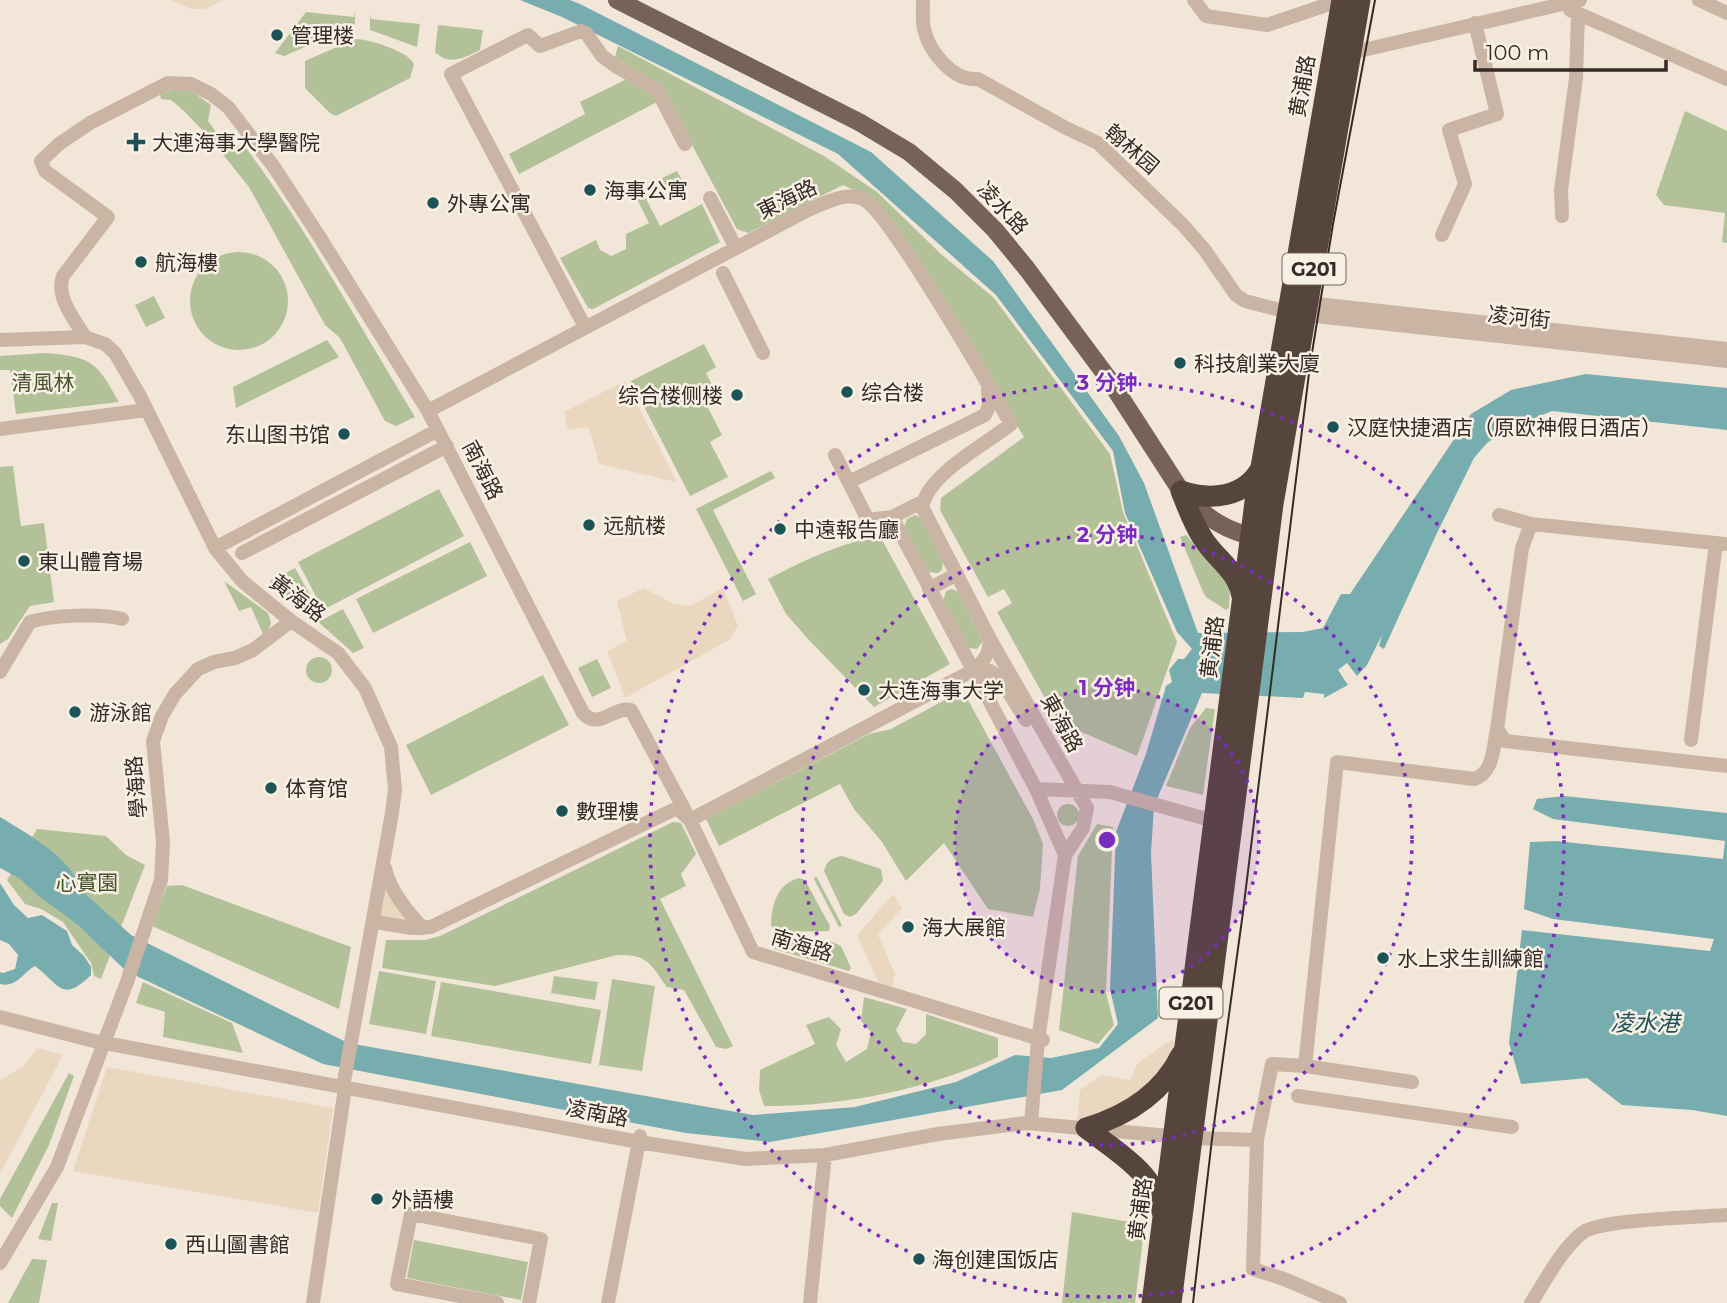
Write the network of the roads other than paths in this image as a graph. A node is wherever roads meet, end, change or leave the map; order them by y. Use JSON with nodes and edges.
{"nodes":[{"id":1,"x":618,"y":0,"type":"edge"},
{"id":2,"x":923,"y":0,"type":"edge"},
{"id":3,"x":1194,"y":0,"type":"edge"},
{"id":4,"x":1341,"y":0,"type":"edge"},
{"id":5,"x":1360,"y":0,"type":"edge"},
{"id":6,"x":1699,"y":0,"type":"edge"},
{"id":7,"x":1579,"y":7,"type":"edge"},
{"id":8,"x":1727,"y":13,"type":"edge"},
{"id":9,"x":1475,"y":23,"type":"junction"},
{"id":10,"x":1341,"y":55,"type":"junction"},
{"id":11,"x":1727,"y":79,"type":"edge"},
{"id":12,"x":685,"y":144,"type":"dead end"},
{"id":13,"x":710,"y":198,"type":"dead end"},
{"id":14,"x":1562,"y":216,"type":"dead end"},
{"id":15,"x":1441,"y":235,"type":"dead end"},
{"id":16,"x":736,"y":248,"type":"junction"},
{"id":17,"x":723,"y":273,"type":"dead end"},
{"id":18,"x":1301,"y":310,"type":"junction"},
{"id":19,"x":585,"y":327,"type":"junction"},
{"id":20,"x":85,"y":337,"type":"junction"},
{"id":21,"x":0,"y":340,"type":"edge"},
{"id":22,"x":1727,"y":349,"type":"edge"},
{"id":23,"x":763,"y":353,"type":"dead end"},
{"id":24,"x":1727,"y":361,"type":"edge"},
{"id":25,"x":984,"y":377,"type":"junction"},
{"id":26,"x":146,"y":410,"type":"junction"},
{"id":27,"x":428,"y":411,"type":"junction"},
{"id":28,"x":0,"y":429,"type":"edge"},
{"id":29,"x":438,"y":430,"type":"junction"},
{"id":30,"x":447,"y":446,"type":"junction"},
{"id":31,"x":835,"y":454,"type":"dead end"},
{"id":32,"x":1262,"y":466,"type":"junction"},
{"id":33,"x":849,"y":482,"type":"junction"},
{"id":34,"x":1181,"y":491,"type":"junction"},
{"id":35,"x":923,"y":500,"type":"junction"},
{"id":36,"x":1499,"y":515,"type":"dead end"},
{"id":37,"x":892,"y":517,"type":"junction"},
{"id":38,"x":1531,"y":524,"type":"junction"},
{"id":39,"x":1260,"y":537,"type":"junction"},
{"id":40,"x":215,"y":548,"type":"junction"},
{"id":41,"x":242,"y":552,"type":"dead end"},
{"id":42,"x":957,"y":574,"type":"junction"},
{"id":43,"x":929,"y":589,"type":"junction"},
{"id":44,"x":1248,"y":607,"type":"junction"},
{"id":45,"x":122,"y":619,"type":"dead end"},
{"id":46,"x":291,"y":621,"type":"junction"},
{"id":47,"x":990,"y":639,"type":"junction"},
{"id":48,"x":972,"y":671,"type":"junction"},
{"id":49,"x":0,"y":673,"type":"edge"},
{"id":50,"x":1239,"y":703,"type":"junction"},
{"id":51,"x":1497,"y":729,"type":"junction"},
{"id":52,"x":1045,"y":734,"type":"junction"},
{"id":53,"x":1691,"y":740,"type":"dead end"},
{"id":54,"x":1727,"y":766,"type":"edge"},
{"id":55,"x":1037,"y":789,"type":"junction"},
{"id":56,"x":1075,"y":790,"type":"junction"},
{"id":57,"x":690,"y":820,"type":"junction"},
{"id":58,"x":1214,"y":821,"type":"junction"},
{"id":59,"x":1065,"y":855,"type":"junction"},
{"id":60,"x":384,"y":861,"type":"junction"},
{"id":61,"x":373,"y":922,"type":"junction"},
{"id":62,"x":423,"y":928,"type":"junction"},
{"id":63,"x":0,"y":1017,"type":"edge"},
{"id":64,"x":105,"y":1043,"type":"junction"},
{"id":65,"x":1039,"y":1044,"type":"junction"},
{"id":66,"x":1185,"y":1047,"type":"junction"},
{"id":67,"x":1305,"y":1066,"type":"junction"},
{"id":68,"x":1412,"y":1082,"type":"dead end"},
{"id":69,"x":344,"y":1087,"type":"junction"},
{"id":70,"x":1298,"y":1096,"type":"dead end"},
{"id":71,"x":1031,"y":1123,"type":"junction"},
{"id":72,"x":1512,"y":1127,"type":"dead end"},
{"id":73,"x":1086,"y":1128,"type":"junction"},
{"id":74,"x":1183,"y":1137,"type":"junction"},
{"id":75,"x":639,"y":1138,"type":"junction"},
{"id":76,"x":1257,"y":1140,"type":"junction"},
{"id":77,"x":825,"y":1155,"type":"junction"},
{"id":78,"x":1727,"y":1215,"type":"edge"},
{"id":79,"x":1163,"y":1217,"type":"junction"},
{"id":80,"x":0,"y":1263,"type":"edge"},
{"id":81,"x":313,"y":1303,"type":"edge"},
{"id":82,"x":497,"y":1303,"type":"edge"},
{"id":83,"x":529,"y":1303,"type":"edge"},
{"id":84,"x":608,"y":1303,"type":"edge"},
{"id":85,"x":810,"y":1303,"type":"edge"},
{"id":86,"x":1152,"y":1303,"type":"edge"},
{"id":87,"x":1171,"y":1303,"type":"edge"},
{"id":88,"x":1340,"y":1303,"type":"edge"},
{"id":89,"x":1531,"y":1303,"type":"edge"}],
"edges":[{"from":1,"to":34,"type":"main road","name":"凌水路"},
{"from":2,"to":18,"type":"street","name":"翰林园"},
{"from":3,"to":4,"type":"street"},
{"from":4,"to":10,"type":"highway","name":"黄浦路","number":"G201"},
{"from":5,"to":10,"type":"highway","name":"黄浦路","number":"G201"},
{"from":6,"to":8,"type":"street"},
{"from":7,"to":9,"type":"street"},
{"from":7,"to":11,"type":"street"},
{"from":7,"to":14,"type":"street"},
{"from":9,"to":10,"type":"street"},
{"from":9,"to":15,"type":"street"},
{"from":10,"to":18,"type":"highway","name":"黄浦路","number":"G201"},
{"from":12,"to":19,"type":"street"},
{"from":13,"to":16,"type":"street"},
{"from":16,"to":19,"type":"street","name":"東海路"},
{"from":16,"to":25,"type":"street","name":"東海路"},
{"from":17,"to":23,"type":"street"},
{"from":18,"to":22,"type":"street","name":"凌河街"},
{"from":18,"to":24,"type":"street","name":"凌河街"},
{"from":18,"to":32,"type":"highway","name":"黄浦路","number":"G201"},
{"from":18,"to":39,"type":"highway","name":"黄浦路","number":"G201"},
{"from":19,"to":27,"type":"street","name":"東海路"},
{"from":20,"to":21,"type":"street"},
{"from":20,"to":26,"type":"street","name":"黃海路"},
{"from":20,"to":27,"type":"street","name":"南海路"},
{"from":25,"to":33,"type":"street"},
{"from":25,"to":35,"type":"street","name":"東海路"},
{"from":26,"to":28,"type":"street"},
{"from":26,"to":40,"type":"street","name":"黃海路"},
{"from":27,"to":29,"type":"street","name":"南海路"},
{"from":29,"to":30,"type":"street","name":"南海路"},
{"from":29,"to":40,"type":"street"},
{"from":30,"to":41,"type":"street"},
{"from":30,"to":57,"type":"street","name":"南海路"},
{"from":31,"to":33,"type":"street"},
{"from":32,"to":34,"type":"highway"},
{"from":32,"to":39,"type":"highway","name":"黄浦路","number":"G201"},
{"from":33,"to":37,"type":"street"},
{"from":34,"to":39,"type":"main road","name":"凌水路"},
{"from":34,"to":44,"type":"highway"},
{"from":35,"to":37,"type":"street"},
{"from":35,"to":42,"type":"street","name":"東海路"},
{"from":36,"to":38,"type":"street"},
{"from":37,"to":43,"type":"street"},
{"from":38,"to":51,"type":"street"},
{"from":38,"to":53,"type":"street"},
{"from":39,"to":44,"type":"highway","name":"黄浦路","number":"G201"},
{"from":40,"to":46,"type":"street","name":"黃海路"},
{"from":42,"to":43,"type":"street"},
{"from":42,"to":47,"type":"street","name":"東海路"},
{"from":43,"to":48,"type":"street"},
{"from":44,"to":50,"type":"highway","name":"黄浦路","number":"G201"},
{"from":45,"to":49,"type":"street"},
{"from":46,"to":60,"type":"street","name":"黃海路"},
{"from":46,"to":64,"type":"street","name":"學海路"},
{"from":47,"to":48,"type":"street"},
{"from":47,"to":52,"type":"street","name":"東海路"},
{"from":48,"to":52,"type":"street"},
{"from":48,"to":55,"type":"street"},
{"from":48,"to":57,"type":"street"},
{"from":50,"to":58,"type":"highway","name":"黄浦路","number":"G201"},
{"from":50,"to":74,"type":"highway","name":"黄浦路","number":"G201"},
{"from":51,"to":54,"type":"street"},
{"from":51,"to":67,"type":"street"},
{"from":52,"to":56,"type":"street","name":"東海路"},
{"from":55,"to":56,"type":"street"},
{"from":55,"to":59,"type":"street"},
{"from":56,"to":58,"type":"street"},
{"from":56,"to":59,"type":"street","name":"東海路"},
{"from":57,"to":62,"type":"street"},
{"from":57,"to":65,"type":"street","name":"南海路"},
{"from":58,"to":66,"type":"highway","name":"黄浦路","number":"G201"},
{"from":59,"to":65,"type":"street"},
{"from":60,"to":61,"type":"street","name":"黃海路"},
{"from":60,"to":62,"type":"street"},
{"from":61,"to":62,"type":"street"},
{"from":61,"to":69,"type":"street","name":"黃海路"},
{"from":63,"to":64,"type":"street","name":"凌南路"},
{"from":64,"to":69,"type":"street","name":"凌南路"},
{"from":64,"to":80,"type":"street"},
{"from":65,"to":71,"type":"street"},
{"from":66,"to":73,"type":"highway"},
{"from":66,"to":74,"type":"highway","name":"黄浦路","number":"G201"},
{"from":67,"to":68,"type":"street"},
{"from":67,"to":76,"type":"street"},
{"from":69,"to":75,"type":"street","name":"凌南路"},
{"from":69,"to":81,"type":"street"},
{"from":70,"to":72,"type":"street"},
{"from":71,"to":73,"type":"street","name":"凌南路"},
{"from":71,"to":77,"type":"street","name":"凌南路"},
{"from":73,"to":74,"type":"street","name":"凌南路"},
{"from":73,"to":79,"type":"highway"},
{"from":74,"to":76,"type":"street","name":"凌南路"},
{"from":74,"to":79,"type":"highway","name":"黄浦路","number":"G201"},
{"from":74,"to":87,"type":"highway","name":"黄浦路","number":"G201"},
{"from":75,"to":77,"type":"street","name":"凌南路"},
{"from":75,"to":84,"type":"street"},
{"from":76,"to":88,"type":"street"},
{"from":77,"to":85,"type":"street"},
{"from":78,"to":89,"type":"street"},
{"from":79,"to":86,"type":"highway","name":"黄浦路","number":"G201"},
{"from":82,"to":83,"type":"street"}]}
